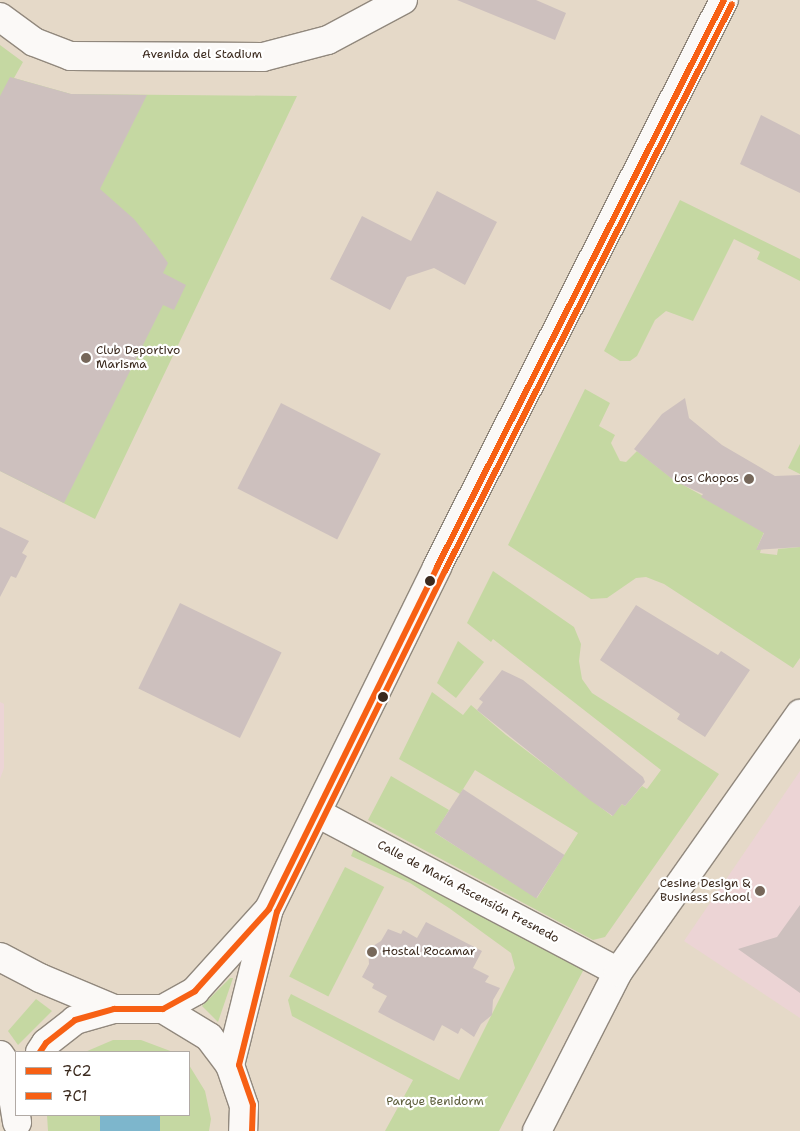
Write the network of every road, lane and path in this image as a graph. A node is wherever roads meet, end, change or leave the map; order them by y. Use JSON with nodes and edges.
{"nodes":[{"id":1,"x":402,"y":0,"type":"edge"},
{"id":2,"x":724,"y":0,"type":"edge"},
{"id":3,"x":0,"y":17,"type":"edge"},
{"id":4,"x":800,"y":714,"type":"edge"},
{"id":5,"x":317,"y":813,"type":"junction"},
{"id":6,"x":269,"y":909,"type":"junction"},
{"id":7,"x":0,"y":957,"type":"edge"},
{"id":8,"x":618,"y":972,"type":"junction"},
{"id":9,"x":114,"y":1009,"type":"junction"},
{"id":10,"x":163,"y":1009,"type":"junction"},
{"id":11,"x":41,"y":1051,"type":"edge"},
{"id":12,"x":0,"y":1055,"type":"edge"},
{"id":13,"x":230,"y":1064,"type":"junction"},
{"id":14,"x":15,"y":1106,"type":"edge"},
{"id":15,"x":243,"y":1131,"type":"edge"},
{"id":16,"x":536,"y":1131,"type":"edge"}],
"edges":[{"from":1,"to":3,"type":"main road","name":"Avenida del Stadium"},
{"from":2,"to":5,"type":"main road"},
{"from":4,"to":8,"type":"main road"},
{"from":5,"to":6,"type":"main road"},
{"from":5,"to":8,"type":"main road","name":"Calle de María Ascensión Fresnedo"},
{"from":6,"to":10,"type":"main road"},
{"from":6,"to":13,"type":"main road"},
{"from":7,"to":9,"type":"main road"},
{"from":8,"to":16,"type":"main road"},
{"from":9,"to":10,"type":"main road"},
{"from":9,"to":11,"type":"main road"},
{"from":10,"to":13,"type":"main road"},
{"from":12,"to":14,"type":"main road"},
{"from":13,"to":15,"type":"main road"}]}
